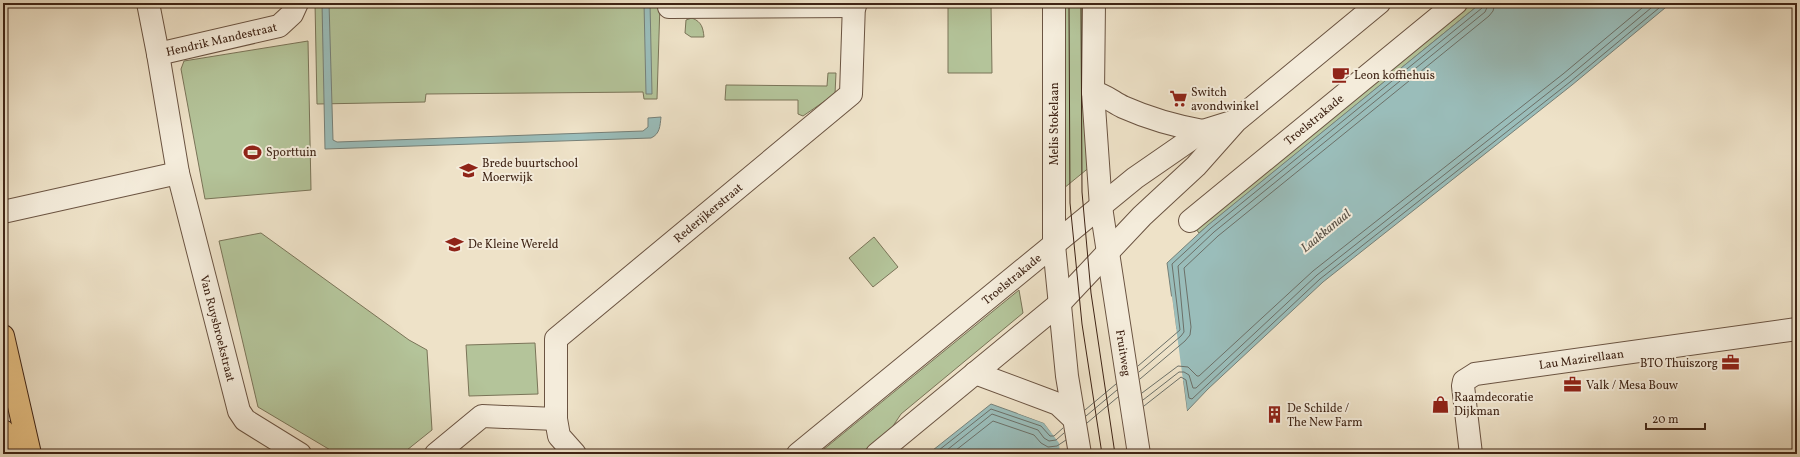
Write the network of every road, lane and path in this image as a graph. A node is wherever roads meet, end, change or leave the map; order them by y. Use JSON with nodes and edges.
{"nodes":[{"id":1,"x":148,"y":3,"type":"edge"},
{"id":2,"x":297,"y":3,"type":"edge"},
{"id":3,"x":669,"y":3,"type":"edge"},
{"id":4,"x":1054,"y":3,"type":"edge"},
{"id":5,"x":1094,"y":3,"type":"edge"},
{"id":6,"x":1379,"y":3,"type":"edge"},
{"id":7,"x":1456,"y":3,"type":"edge"},
{"id":8,"x":855,"y":5,"type":"edge"},
{"id":9,"x":158,"y":54,"type":"junction"},
{"id":10,"x":1093,"y":92,"type":"junction"},
{"id":11,"x":1236,"y":121,"type":"junction"},
{"id":12,"x":1203,"y":131,"type":"junction"},
{"id":13,"x":178,"y":173,"type":"junction"},
{"id":14,"x":1101,"y":207,"type":"junction"},
{"id":15,"x":3,"y":212,"type":"edge"},
{"id":16,"x":1190,"y":221,"type":"dead end"},
{"id":17,"x":1054,"y":245,"type":"junction"},
{"id":18,"x":1108,"y":251,"type":"junction"},
{"id":19,"x":1059,"y":304,"type":"junction"},
{"id":20,"x":1797,"y":329,"type":"edge"},
{"id":21,"x":3,"y":336,"type":"edge"},
{"id":22,"x":976,"y":373,"type":"junction"},
{"id":23,"x":556,"y":419,"type":"junction"},
{"id":24,"x":1074,"y":420,"type":"junction"},
{"id":25,"x":3,"y":431,"type":"edge"},
{"id":26,"x":1139,"y":453,"type":"edge"},
{"id":27,"x":8,"y":454,"type":"edge"},
{"id":28,"x":30,"y":454,"type":"edge"},
{"id":29,"x":300,"y":454,"type":"edge"},
{"id":30,"x":436,"y":454,"type":"edge"},
{"id":31,"x":575,"y":454,"type":"edge"},
{"id":32,"x":798,"y":454,"type":"edge"},
{"id":33,"x":877,"y":454,"type":"edge"},
{"id":34,"x":1080,"y":454,"type":"edge"},
{"id":35,"x":1471,"y":454,"type":"edge"}],
"edges":[{"from":1,"to":9,"type":"street","name":"Van Ruysbroekstraat"},
{"from":2,"to":9,"type":"street","name":"Hendrik Mandestraat"},
{"from":3,"to":8,"type":"street"},
{"from":4,"to":17,"type":"street","name":"Melis Stokelaan"},
{"from":5,"to":10,"type":"street"},
{"from":6,"to":11,"type":"street","name":"Troelstrakade"},
{"from":7,"to":16,"type":"street","name":"Troelstrakade"},
{"from":8,"to":23,"type":"street","name":"Rederijkerstraat"},
{"from":9,"to":13,"type":"street","name":"Van Ruysbroekstraat"},
{"from":10,"to":12,"type":"street"},
{"from":10,"to":14,"type":"street"},
{"from":11,"to":12,"type":"street","name":"Troelstrakade"},
{"from":11,"to":18,"type":"street","name":"Troelstrakade"},
{"from":12,"to":14,"type":"street","name":"Troelstrakade"},
{"from":13,"to":15,"type":"street"},
{"from":13,"to":29,"type":"street","name":"Van Ruysbroekstraat"},
{"from":14,"to":17,"type":"street","name":"Troelstrakade"},
{"from":14,"to":18,"type":"street","name":"Fruitweg"},
{"from":17,"to":19,"type":"street","name":"Melis Stokelaan"},
{"from":17,"to":32,"type":"street","name":"Troelstrakade"},
{"from":18,"to":19,"type":"street","name":"Troelstrakade"},
{"from":18,"to":26,"type":"street","name":"Fruitweg"},
{"from":19,"to":22,"type":"street","name":"Troelstrakade"},
{"from":19,"to":24,"type":"street"},
{"from":20,"to":35,"type":"street","name":"Lau Mazirellaan"},
{"from":21,"to":28,"type":"main road"},
{"from":22,"to":24,"type":"street"},
{"from":22,"to":33,"type":"street","name":"Troelstrakade"},
{"from":23,"to":30,"type":"street"},
{"from":23,"to":31,"type":"street"},
{"from":24,"to":34,"type":"street"},
{"from":25,"to":27,"type":"main road"}]}
